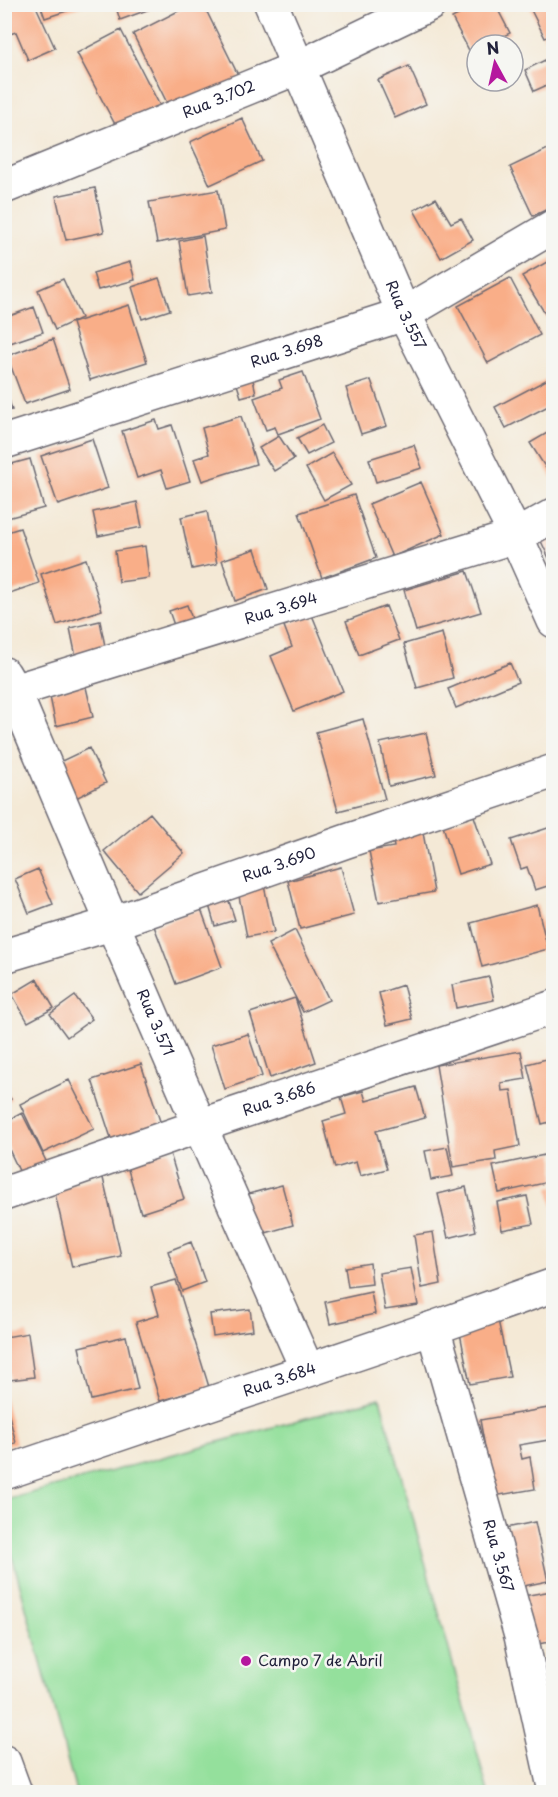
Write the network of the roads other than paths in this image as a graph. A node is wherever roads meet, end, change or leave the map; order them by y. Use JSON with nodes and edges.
{"nodes":[{"id":1,"x":271,"y":4,"type":"edge"},
{"id":2,"x":430,"y":4,"type":"edge"},
{"id":3,"x":299,"y":67,"type":"junction"},
{"id":4,"x":4,"y":187,"type":"edge"},
{"id":5,"x":554,"y":226,"type":"edge"},
{"id":6,"x":404,"y":314,"type":"junction"},
{"id":7,"x":4,"y":442,"type":"edge"},
{"id":8,"x":554,"y":514,"type":"edge"},
{"id":9,"x":516,"y":536,"type":"junction"},
{"id":10,"x":554,"y":621,"type":"edge"},
{"id":11,"x":8,"y":686,"type":"edge"},
{"id":12,"x":554,"y":771,"type":"edge"},
{"id":13,"x":111,"y":924,"type":"junction"},
{"id":14,"x":4,"y":956,"type":"edge"},
{"id":15,"x":554,"y":1007,"type":"edge"},
{"id":16,"x":199,"y":1126,"type":"junction"},
{"id":17,"x":4,"y":1194,"type":"edge"},
{"id":18,"x":554,"y":1285,"type":"edge"},
{"id":19,"x":433,"y":1328,"type":"junction"},
{"id":20,"x":307,"y":1369,"type":"junction"},
{"id":21,"x":4,"y":1473,"type":"edge"},
{"id":22,"x":4,"y":1762,"type":"edge"},
{"id":23,"x":554,"y":1787,"type":"edge"},
{"id":24,"x":15,"y":1792,"type":"edge"}],
"edges":[{"from":1,"to":3,"type":"street","name":"Rua 3.557"},
{"from":2,"to":3,"type":"street","name":"Rua 3.702"},
{"from":3,"to":4,"type":"street","name":"Rua 3.702"},
{"from":3,"to":6,"type":"street","name":"Rua 3.557"},
{"from":5,"to":6,"type":"street","name":"Rua 3.698"},
{"from":6,"to":7,"type":"street","name":"Rua 3.698"},
{"from":6,"to":9,"type":"street","name":"Rua 3.557"},
{"from":8,"to":9,"type":"street","name":"Rua 3.694"},
{"from":9,"to":10,"type":"street","name":"Rua 3.557"},
{"from":9,"to":11,"type":"street","name":"Rua 3.694"},
{"from":11,"to":13,"type":"street","name":"Rua 3.571"},
{"from":12,"to":13,"type":"street","name":"Rua 3.690"},
{"from":13,"to":14,"type":"street","name":"Rua 3.690"},
{"from":13,"to":16,"type":"street","name":"Rua 3.571"},
{"from":15,"to":16,"type":"street","name":"Rua 3.686"},
{"from":16,"to":17,"type":"street","name":"Rua 3.686"},
{"from":16,"to":20,"type":"street","name":"Rua 3.571"},
{"from":18,"to":19,"type":"street","name":"Rua 3.684"},
{"from":19,"to":20,"type":"street","name":"Rua 3.684"},
{"from":19,"to":23,"type":"street","name":"Rua 3.567"},
{"from":20,"to":21,"type":"street","name":"Rua 3.684"},
{"from":22,"to":24,"type":"street"}]}
